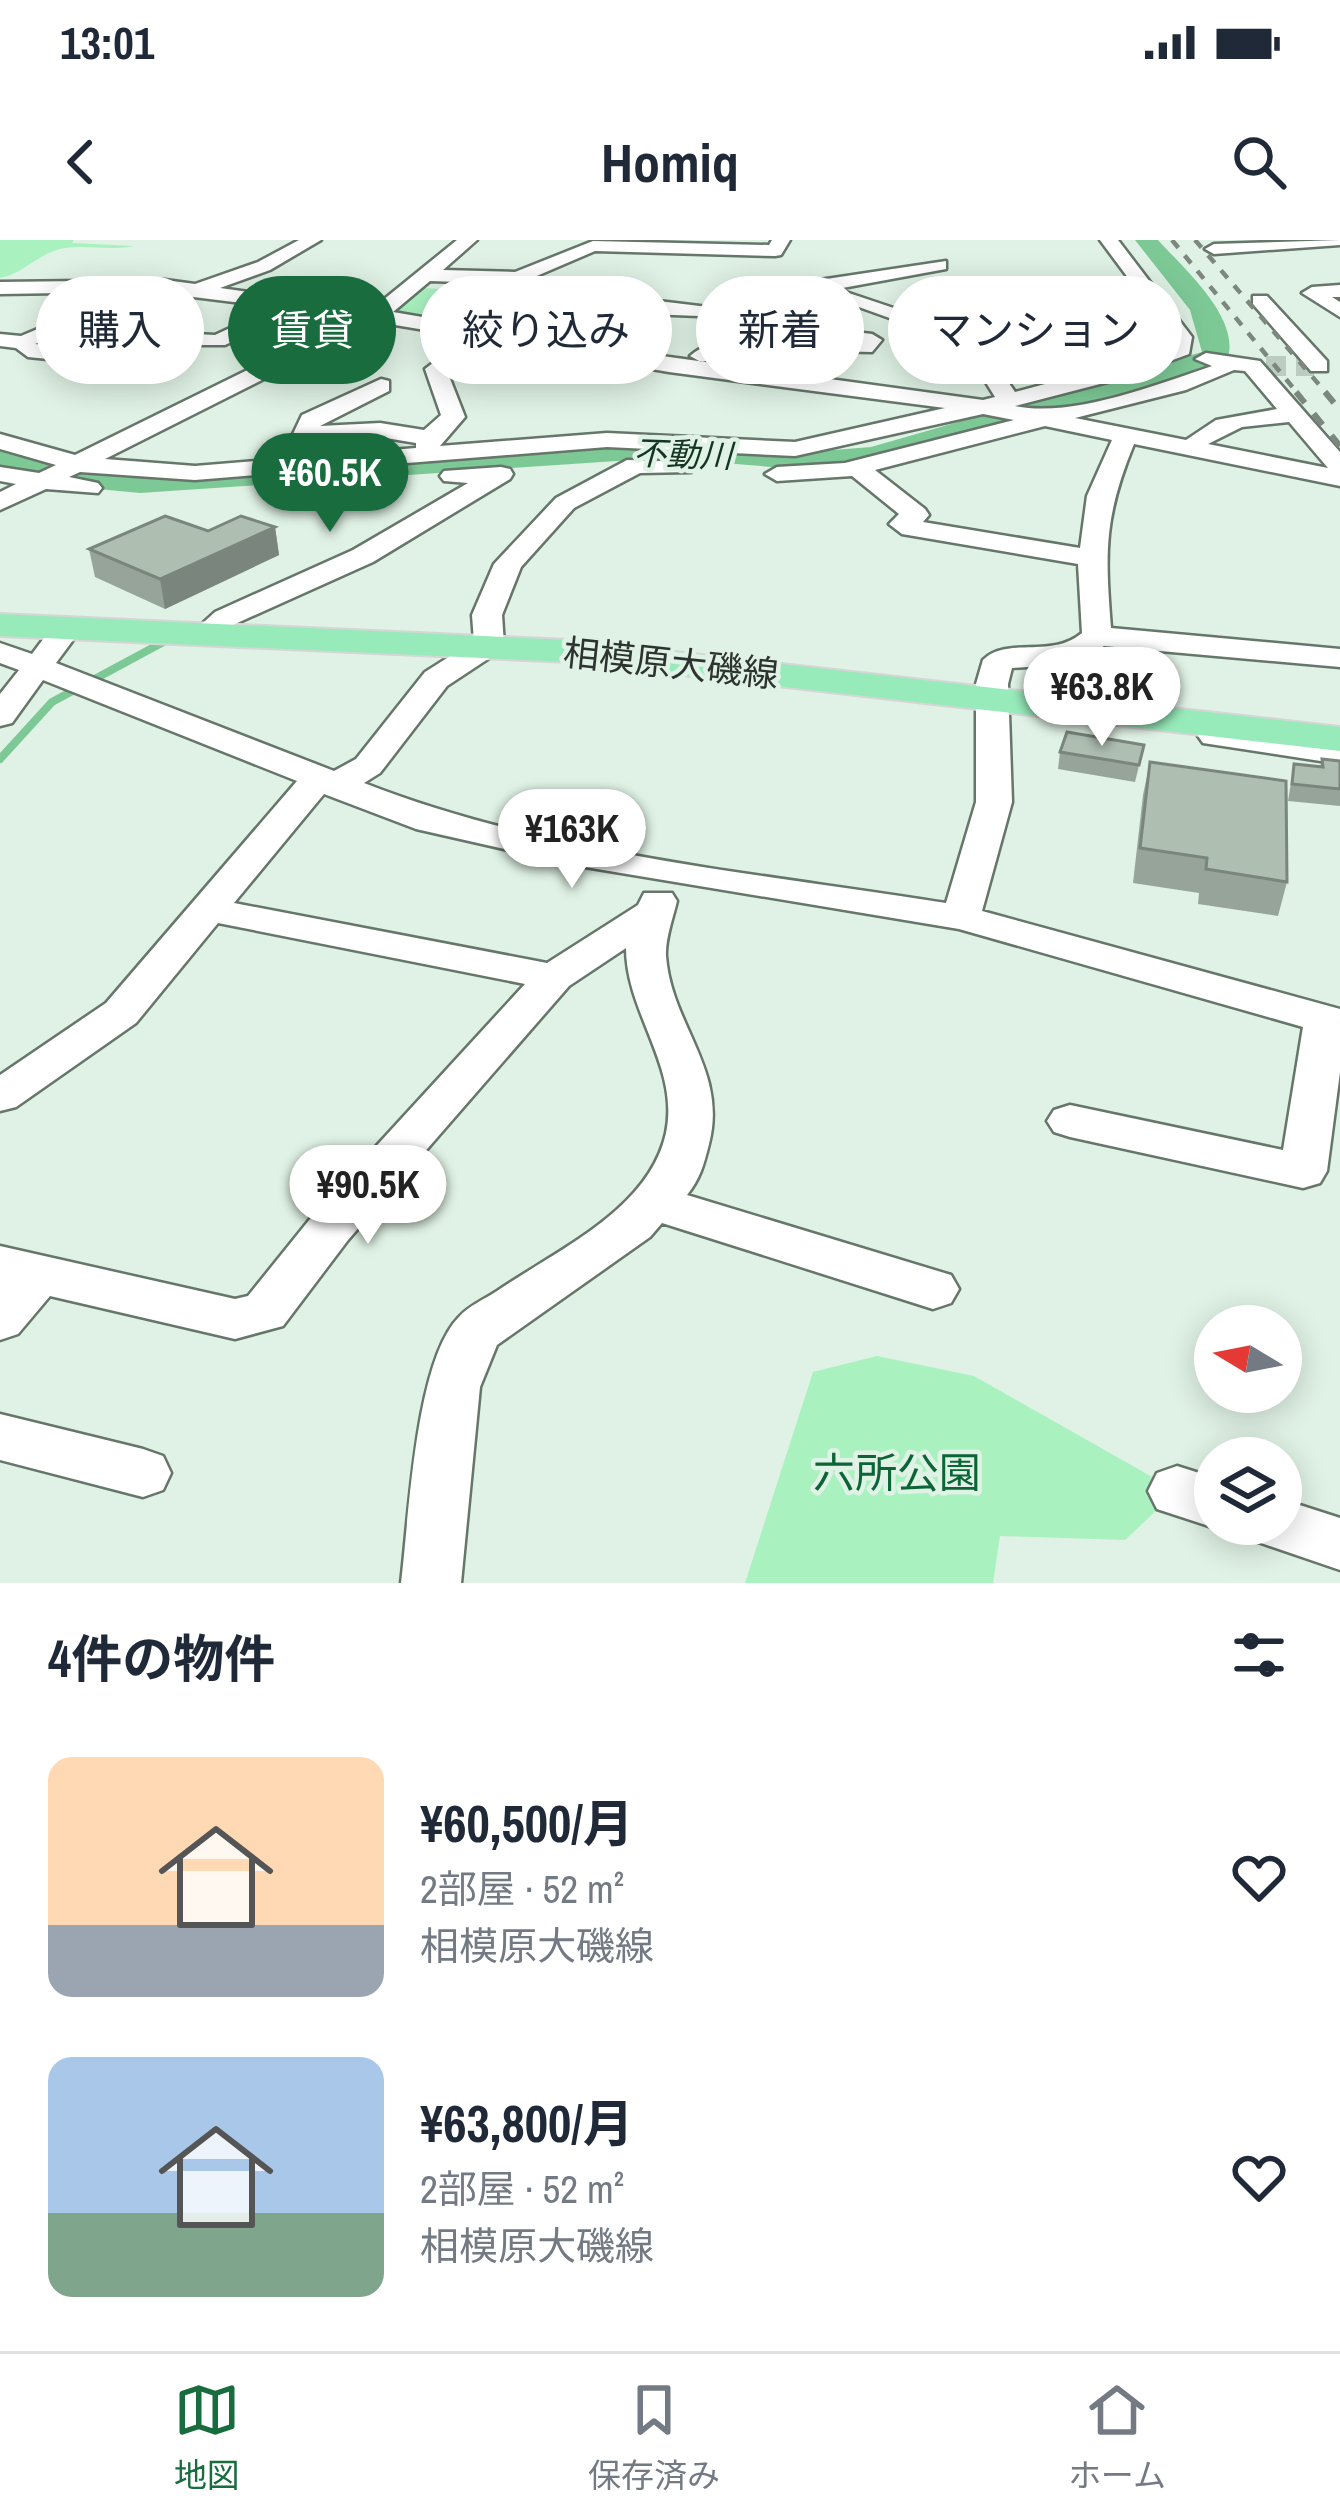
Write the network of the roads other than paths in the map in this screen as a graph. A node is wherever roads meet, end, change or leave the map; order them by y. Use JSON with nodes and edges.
{"nodes":[{"id":1,"x":312,"y":240,"type":"edge"},
{"id":2,"x":468,"y":240,"type":"edge"},
{"id":3,"x":781,"y":240,"type":"edge"},
{"id":4,"x":1108,"y":240,"type":"edge"},
{"id":5,"x":595,"y":243,"type":"edge"},
{"id":6,"x":1334,"y":243,"type":"edge"},
{"id":7,"x":672,"y":244,"type":"edge"},
{"id":8,"x":1214,"y":249,"type":"dead end"},
{"id":9,"x":940,"y":265,"type":"dead end"},
{"id":10,"x":1322,"y":270,"type":"dead end"},
{"id":11,"x":425,"y":275,"type":"junction"},
{"id":12,"x":1135,"y":276,"type":"edge"},
{"id":13,"x":864,"y":278,"type":"edge"},
{"id":14,"x":1340,"y":281,"type":"edge"},
{"id":15,"x":204,"y":287,"type":"edge"},
{"id":16,"x":0,"y":288,"type":"edge"},
{"id":17,"x":36,"y":288,"type":"edge"},
{"id":18,"x":1340,"y":291,"type":"edge"},
{"id":19,"x":396,"y":298,"type":"edge"},
{"id":20,"x":1260,"y":300,"type":"dead end"},
{"id":21,"x":1340,"y":311,"type":"edge"},
{"id":22,"x":228,"y":336,"type":"edge"},
{"id":23,"x":11,"y":341,"type":"edge"},
{"id":24,"x":1182,"y":355,"type":"edge"},
{"id":25,"x":696,"y":359,"type":"edge"},
{"id":26,"x":1249,"y":365,"type":"junction"},
{"id":27,"x":672,"y":367,"type":"edge"},
{"id":28,"x":680,"y":368,"type":"junction"},
{"id":29,"x":1329,"y":370,"type":"edge"},
{"id":30,"x":234,"y":384,"type":"edge"},
{"id":31,"x":441,"y":384,"type":"edge"},
{"id":32,"x":974,"y":384,"type":"edge"},
{"id":33,"x":1073,"y":384,"type":"edge"},
{"id":34,"x":380,"y":386,"type":"dead end"},
{"id":35,"x":1009,"y":401,"type":"junction"},
{"id":36,"x":979,"y":406,"type":"junction"},
{"id":37,"x":1298,"y":415,"type":"junction"},
{"id":38,"x":1041,"y":419,"type":"junction"},
{"id":39,"x":1125,"y":438,"type":"junction"},
{"id":40,"x":0,"y":441,"type":"edge"},
{"id":41,"x":428,"y":447,"type":"junction"},
{"id":42,"x":1190,"y":450,"type":"junction"},
{"id":43,"x":636,"y":465,"type":"junction"},
{"id":44,"x":856,"y":467,"type":"junction"},
{"id":45,"x":1340,"y":467,"type":"edge"},
{"id":46,"x":53,"y":473,"type":"junction"},
{"id":47,"x":0,"y":474,"type":"edge"},
{"id":48,"x":501,"y":474,"type":"junction"},
{"id":49,"x":1340,"y":478,"type":"edge"},
{"id":50,"x":0,"y":502,"type":"edge"},
{"id":51,"x":1092,"y":558,"type":"junction"},
{"id":52,"x":0,"y":625,"type":"edge"},
{"id":53,"x":67,"y":628,"type":"junction"},
{"id":54,"x":208,"y":632,"type":"junction"},
{"id":55,"x":1097,"y":636,"type":"junction"},
{"id":56,"x":489,"y":645,"type":"junction"},
{"id":57,"x":0,"y":652,"type":"edge"},
{"id":58,"x":1340,"y":658,"type":"edge"},
{"id":59,"x":38,"y":665,"type":"junction"},
{"id":60,"x":992,"y":700,"type":"junction"},
{"id":61,"x":1111,"y":714,"type":"junction"},
{"id":62,"x":0,"y":716,"type":"edge"},
{"id":63,"x":1340,"y":727,"type":"edge"},
{"id":64,"x":1340,"y":739,"type":"edge"},
{"id":65,"x":1340,"y":754,"type":"edge"},
{"id":66,"x":326,"y":783,"type":"junction"},
{"id":67,"x":662,"y":891,"type":"junction"},
{"id":68,"x":205,"y":909,"type":"junction"},
{"id":69,"x":962,"y":917,"type":"junction"},
{"id":70,"x":554,"y":977,"type":"junction"},
{"id":71,"x":1333,"y":1022,"type":"edge"},
{"id":72,"x":4,"y":1088,"type":"edge"},
{"id":73,"x":1070,"y":1121,"type":"dead end"},
{"id":74,"x":652,"y":1202,"type":"junction"},
{"id":75,"x":20,"y":1270,"type":"edge"},
{"id":76,"x":933,"y":1289,"type":"dead end"},
{"id":77,"x":0,"y":1320,"type":"edge"},
{"id":78,"x":0,"y":1438,"type":"edge"},
{"id":79,"x":142,"y":1473,"type":"dead end"},
{"id":80,"x":1302,"y":1532,"type":"edge"},
{"id":81,"x":1340,"y":1544,"type":"edge"},
{"id":82,"x":431,"y":1583,"type":"edge"}],
"edges":[{"from":1,"to":15,"type":"street"},
{"from":2,"to":11,"type":"street"},
{"from":3,"to":7,"type":"street"},
{"from":4,"to":12,"type":"street"},
{"from":5,"to":7,"type":"street"},
{"from":5,"to":11,"type":"street"},
{"from":6,"to":8,"type":"street"},
{"from":9,"to":13,"type":"street"},
{"from":10,"to":14,"type":"street"},
{"from":11,"to":19,"type":"street"},
{"from":16,"to":17,"type":"street"},
{"from":18,"to":21,"type":"street"},
{"from":20,"to":29,"type":"street"},
{"from":22,"to":23,"type":"street"},
{"from":24,"to":26,"type":"street"},
{"from":25,"to":28,"type":"street"},
{"from":26,"to":37,"type":"street"},
{"from":26,"to":38,"type":"street"},
{"from":27,"to":28,"type":"street"},
{"from":28,"to":36,"type":"street"},
{"from":30,"to":46,"type":"street"},
{"from":31,"to":41,"type":"street"},
{"from":32,"to":35,"type":"street"},
{"from":33,"to":35,"type":"street"},
{"from":34,"to":41,"type":"street"},
{"from":35,"to":36,"type":"street"},
{"from":36,"to":38,"type":"street"},
{"from":36,"to":41,"type":"street"},
{"from":37,"to":42,"type":"street"},
{"from":37,"to":45,"type":"street"},
{"from":38,"to":39,"type":"street"},
{"from":38,"to":44,"type":"street"},
{"from":39,"to":42,"type":"street"},
{"from":39,"to":51,"type":"street"},
{"from":40,"to":46,"type":"street"},
{"from":41,"to":46,"type":"street"},
{"from":42,"to":49,"type":"street"},
{"from":43,"to":44,"type":"street"},
{"from":43,"to":48,"type":"street"},
{"from":43,"to":56,"type":"street"},
{"from":44,"to":51,"type":"street"},
{"from":46,"to":47,"type":"street"},
{"from":46,"to":48,"type":"street"},
{"from":46,"to":50,"type":"street"},
{"from":48,"to":54,"type":"street"},
{"from":51,"to":55,"type":"street"},
{"from":52,"to":53,"type":"main road","name":"相模原大磯線"},
{"from":53,"to":54,"type":"main road","name":"相模原大磯線"},
{"from":53,"to":59,"type":"street"},
{"from":54,"to":56,"type":"main road","name":"相模原大磯線"},
{"from":55,"to":58,"type":"street"},
{"from":55,"to":60,"type":"street"},
{"from":56,"to":60,"type":"main road","name":"相模原大磯線"},
{"from":56,"to":66,"type":"street"},
{"from":57,"to":59,"type":"street"},
{"from":59,"to":62,"type":"street"},
{"from":59,"to":66,"type":"street"},
{"from":60,"to":61,"type":"main road","name":"相模原大磯線"},
{"from":60,"to":69,"type":"street"},
{"from":61,"to":63,"type":"street"},
{"from":61,"to":64,"type":"main road","name":"相模原大磯線"},
{"from":61,"to":65,"type":"street"},
{"from":66,"to":67,"type":"street"},
{"from":66,"to":68,"type":"street"},
{"from":67,"to":69,"type":"street"},
{"from":67,"to":70,"type":"street"},
{"from":67,"to":74,"type":"street"},
{"from":68,"to":70,"type":"street"},
{"from":68,"to":72,"type":"street"},
{"from":69,"to":71,"type":"street"},
{"from":70,"to":75,"type":"street"},
{"from":71,"to":73,"type":"street"},
{"from":74,"to":76,"type":"street"},
{"from":74,"to":82,"type":"street"},
{"from":75,"to":77,"type":"street"},
{"from":78,"to":79,"type":"street"},
{"from":80,"to":81,"type":"street"}]}
